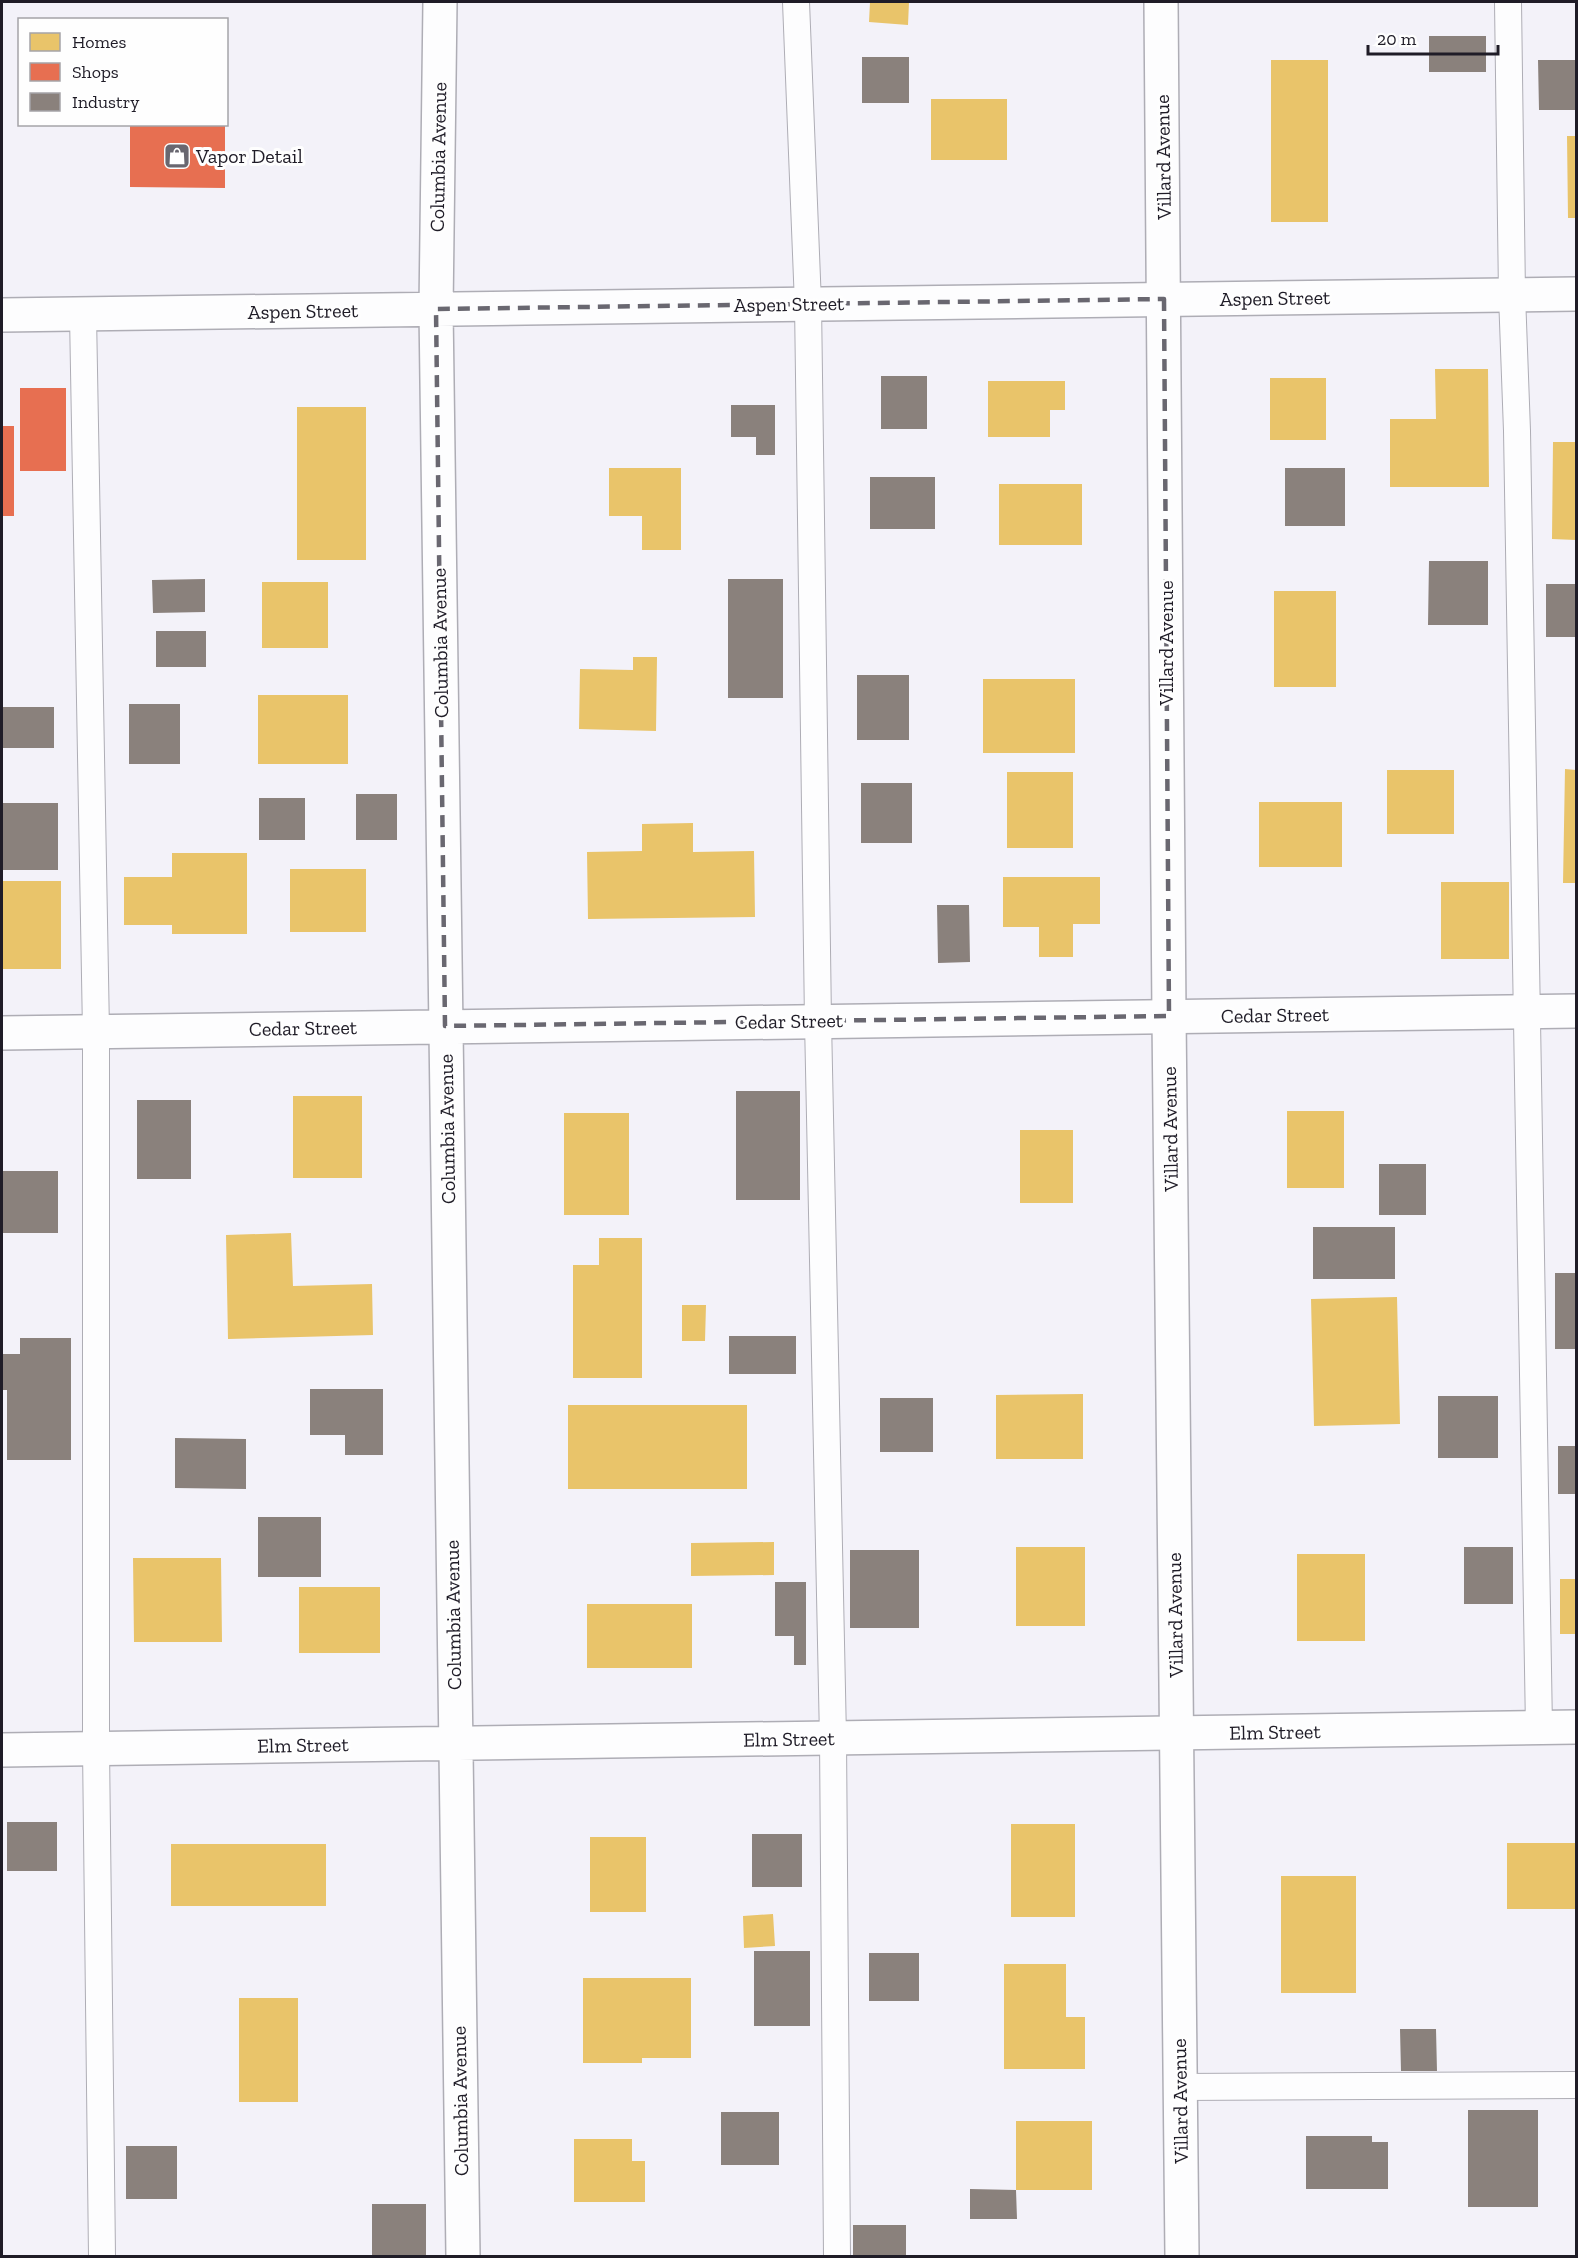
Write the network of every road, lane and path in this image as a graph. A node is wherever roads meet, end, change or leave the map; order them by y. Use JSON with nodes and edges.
{"nodes":[{"id":1,"x":440,"y":2,"type":"edge"},
{"id":2,"x":796,"y":2,"type":"edge"},
{"id":3,"x":1161,"y":2,"type":"edge"},
{"id":4,"x":1508,"y":2,"type":"edge"},
{"id":5,"x":1576,"y":294,"type":"edge"},
{"id":6,"x":1512,"y":295,"type":"junction"},
{"id":7,"x":1164,"y":299,"type":"junction"},
{"id":8,"x":808,"y":304,"type":"junction"},
{"id":9,"x":436,"y":309,"type":"junction"},
{"id":10,"x":2,"y":315,"type":"edge"},
{"id":11,"x":83,"y":315,"type":"junction"},
{"id":12,"x":1576,"y":1011,"type":"edge"},
{"id":13,"x":1526,"y":1012,"type":"junction"},
{"id":14,"x":1169,"y":1016,"type":"junction"},
{"id":15,"x":818,"y":1021,"type":"junction"},
{"id":16,"x":446,"y":1026,"type":"junction"},
{"id":17,"x":96,"y":1031,"type":"junction"},
{"id":18,"x":2,"y":1032,"type":"edge"},
{"id":19,"x":1576,"y":1727,"type":"edge"},
{"id":20,"x":1539,"y":1728,"type":"junction"},
{"id":21,"x":1177,"y":1734,"type":"junction"},
{"id":22,"x":833,"y":1738,"type":"junction"},
{"id":23,"x":455,"y":1743,"type":"junction"},
{"id":24,"x":96,"y":1748,"type":"junction"},
{"id":25,"x":2,"y":1750,"type":"edge"},
{"id":26,"x":1576,"y":2085,"type":"edge"},
{"id":27,"x":1180,"y":2087,"type":"junction"},
{"id":28,"x":102,"y":2256,"type":"edge"},
{"id":29,"x":463,"y":2256,"type":"edge"},
{"id":30,"x":837,"y":2256,"type":"edge"},
{"id":31,"x":1182,"y":2256,"type":"edge"}],
"edges":[{"from":1,"to":9,"type":"street","name":"Columbia Avenue"},
{"from":2,"to":8,"type":"lane"},
{"from":3,"to":7,"type":"street","name":"Villard Avenue"},
{"from":4,"to":6,"type":"lane"},
{"from":5,"to":6,"type":"street","name":"Aspen Street"},
{"from":6,"to":7,"type":"street","name":"Aspen Street"},
{"from":6,"to":13,"type":"lane"},
{"from":7,"to":8,"type":"street","name":"Aspen Street"},
{"from":7,"to":14,"type":"street","name":"Villard Avenue"},
{"from":8,"to":9,"type":"street","name":"Aspen Street"},
{"from":8,"to":15,"type":"lane"},
{"from":9,"to":11,"type":"street","name":"Aspen Street"},
{"from":9,"to":16,"type":"street","name":"Columbia Avenue"},
{"from":10,"to":11,"type":"street","name":"Aspen Street"},
{"from":11,"to":17,"type":"lane"},
{"from":12,"to":13,"type":"street","name":"Cedar Street"},
{"from":13,"to":14,"type":"street","name":"Cedar Street"},
{"from":13,"to":20,"type":"lane"},
{"from":14,"to":15,"type":"street","name":"Cedar Street"},
{"from":14,"to":21,"type":"street","name":"Villard Avenue"},
{"from":15,"to":16,"type":"street","name":"Cedar Street"},
{"from":15,"to":22,"type":"lane"},
{"from":16,"to":17,"type":"street","name":"Cedar Street"},
{"from":16,"to":23,"type":"street","name":"Columbia Avenue"},
{"from":17,"to":18,"type":"street","name":"Cedar Street"},
{"from":17,"to":24,"type":"lane"},
{"from":19,"to":20,"type":"street","name":"Elm Street"},
{"from":20,"to":21,"type":"street","name":"Elm Street"},
{"from":21,"to":22,"type":"street","name":"Elm Street"},
{"from":21,"to":27,"type":"street","name":"Villard Avenue"},
{"from":22,"to":23,"type":"street","name":"Elm Street"},
{"from":22,"to":30,"type":"lane"},
{"from":23,"to":24,"type":"street","name":"Elm Street"},
{"from":23,"to":29,"type":"street","name":"Columbia Avenue"},
{"from":24,"to":25,"type":"street","name":"Elm Street"},
{"from":24,"to":28,"type":"lane"},
{"from":26,"to":27,"type":"lane"},
{"from":27,"to":31,"type":"street","name":"Villard Avenue"}]}
